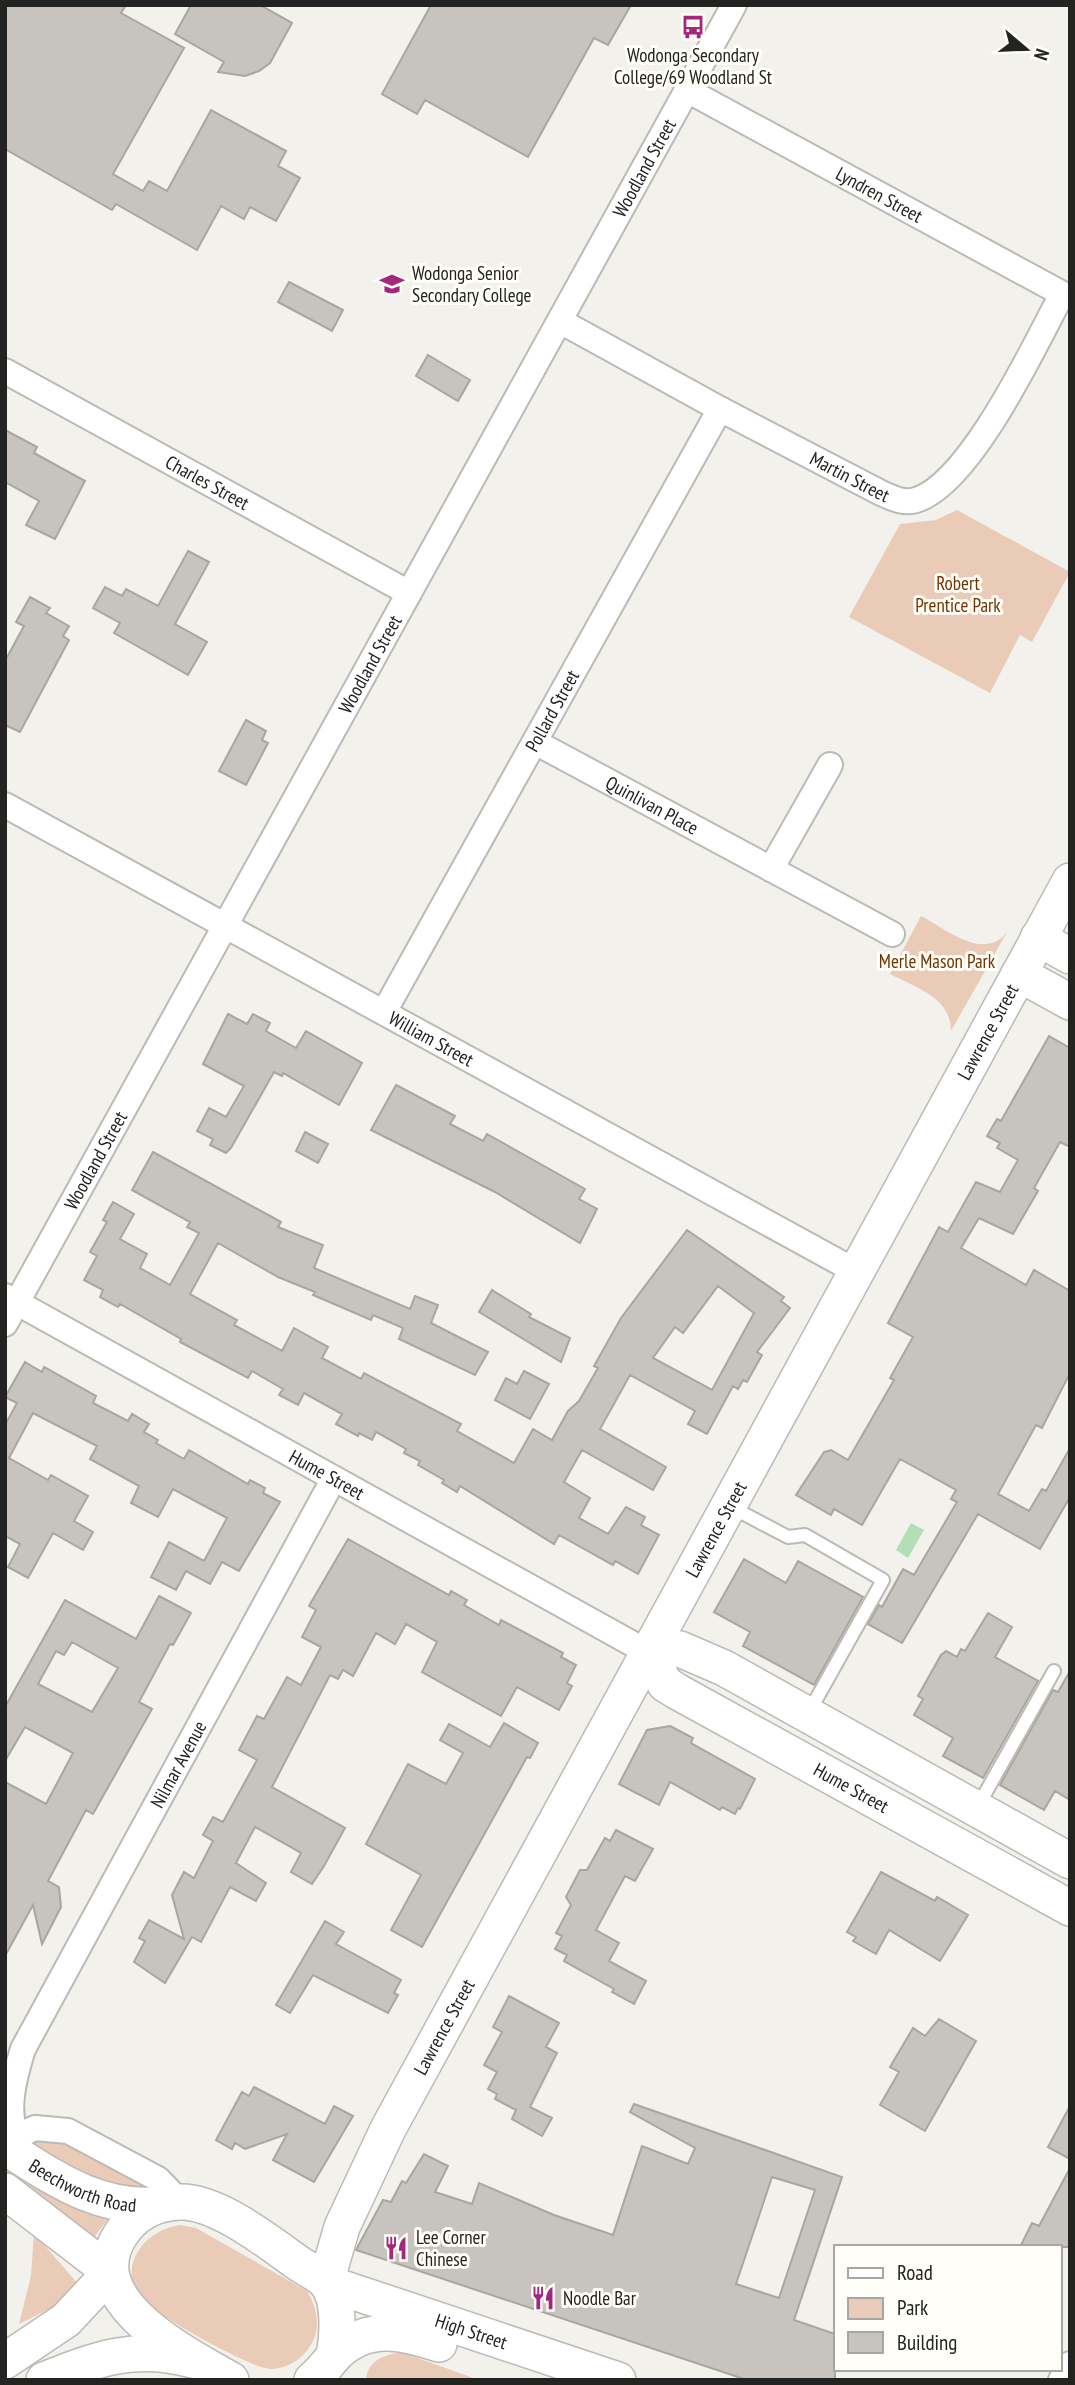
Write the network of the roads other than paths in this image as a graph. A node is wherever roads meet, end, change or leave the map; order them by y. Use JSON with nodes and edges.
{"nodes":[{"id":1,"x":734,"y":5,"type":"edge"},
{"id":2,"x":687,"y":90,"type":"junction"},
{"id":3,"x":1066,"y":296,"type":"edge"},
{"id":4,"x":560,"y":321,"type":"junction"},
{"id":5,"x":5,"y":371,"type":"edge"},
{"id":6,"x":720,"y":409,"type":"junction"},
{"id":7,"x":410,"y":593,"type":"junction"},
{"id":8,"x":534,"y":742,"type":"junction"},
{"id":9,"x":830,"y":765,"type":"dead end"},
{"id":10,"x":5,"y":805,"type":"edge"},
{"id":11,"x":771,"y":869,"type":"junction"},
{"id":12,"x":1070,"y":881,"type":"edge"},
{"id":13,"x":226,"y":926,"type":"junction"},
{"id":14,"x":892,"y":934,"type":"dead end"},
{"id":15,"x":1038,"y":939,"type":"junction"},
{"id":16,"x":1070,"y":956,"type":"edge"},
{"id":17,"x":1019,"y":974,"type":"junction"},
{"id":18,"x":1070,"y":1002,"type":"edge"},
{"id":19,"x":384,"y":1012,"type":"junction"},
{"id":20,"x":857,"y":1272,"type":"junction"},
{"id":21,"x":9,"y":1308,"type":"edge"},
{"id":22,"x":332,"y":1480,"type":"junction"},
{"id":23,"x":729,"y":1506,"type":"junction"},
{"id":24,"x":649,"y":1653,"type":"junction"},
{"id":25,"x":724,"y":1668,"type":"junction"},
{"id":26,"x":1054,"y":1671,"type":"dead end"},
{"id":27,"x":704,"y":1707,"type":"junction"},
{"id":28,"x":807,"y":1715,"type":"junction"},
{"id":29,"x":888,"y":1761,"type":"junction"},
{"id":30,"x":868,"y":1798,"type":"junction"},
{"id":31,"x":976,"y":1809,"type":"junction"},
{"id":32,"x":1070,"y":1861,"type":"edge"},
{"id":33,"x":1070,"y":1908,"type":"edge"},
{"id":34,"x":23,"y":2049,"type":"junction"},
{"id":35,"x":5,"y":2070,"type":"edge"},
{"id":36,"x":13,"y":2146,"type":"edge"},
{"id":37,"x":363,"y":2178,"type":"junction"},
{"id":38,"x":5,"y":2191,"type":"edge"},
{"id":39,"x":173,"y":2203,"type":"junction"},
{"id":40,"x":264,"y":2239,"type":"junction"},
{"id":41,"x":109,"y":2273,"type":"junction"},
{"id":42,"x":326,"y":2282,"type":"junction"},
{"id":43,"x":5,"y":2361,"type":"edge"},
{"id":44,"x":1070,"y":2364,"type":"edge"},
{"id":45,"x":330,"y":2369,"type":"edge"},
{"id":46,"x":76,"y":2372,"type":"edge"},
{"id":47,"x":218,"y":2374,"type":"edge"},
{"id":48,"x":44,"y":2380,"type":"edge"},
{"id":49,"x":559,"y":2380,"type":"edge"},
{"id":50,"x":618,"y":2380,"type":"edge"},
{"id":51,"x":1061,"y":2380,"type":"edge"}],
"edges":[{"from":1,"to":2,"type":"street","name":"Woodland Street"},
{"from":2,"to":3,"type":"street","name":"Lyndren Street"},
{"from":2,"to":4,"type":"street","name":"Woodland Street"},
{"from":3,"to":6,"type":"street","name":"Martin Street"},
{"from":4,"to":6,"type":"street","name":"Martin Street"},
{"from":4,"to":7,"type":"street","name":"Woodland Street"},
{"from":5,"to":7,"type":"street","name":"Charles Street"},
{"from":6,"to":8,"type":"street","name":"Pollard Street"},
{"from":7,"to":13,"type":"street","name":"Woodland Street"},
{"from":8,"to":11,"type":"street","name":"Quinlivan Place"},
{"from":8,"to":19,"type":"street","name":"Pollard Street"},
{"from":9,"to":11,"type":"street"},
{"from":10,"to":13,"type":"street","name":"William Street"},
{"from":11,"to":14,"type":"street","name":"Quinlivan Place"},
{"from":12,"to":15,"type":"main road","name":"Lawrence Street"},
{"from":13,"to":19,"type":"street","name":"William Street"},
{"from":13,"to":21,"type":"street","name":"Woodland Street"},
{"from":15,"to":16,"type":"main road"},
{"from":15,"to":17,"type":"main road","name":"Lawrence Street"},
{"from":17,"to":18,"type":"main road"},
{"from":17,"to":20,"type":"main road","name":"Lawrence Street"},
{"from":19,"to":20,"type":"street","name":"William Street"},
{"from":20,"to":23,"type":"main road","name":"Lawrence Street"},
{"from":21,"to":22,"type":"street","name":"Hume Street"},
{"from":22,"to":24,"type":"street","name":"Hume Street"},
{"from":22,"to":34,"type":"street","name":"Nilmar Avenue"},
{"from":23,"to":24,"type":"main road","name":"Lawrence Street"},
{"from":23,"to":28,"type":"lane"},
{"from":24,"to":25,"type":"main road"},
{"from":24,"to":27,"type":"main road","name":"Hume Street"},
{"from":24,"to":37,"type":"main road","name":"Lawrence Street"},
{"from":25,"to":27,"type":"main road"},
{"from":25,"to":28,"type":"main road"},
{"from":26,"to":31,"type":"lane"},
{"from":27,"to":30,"type":"main road","name":"Hume Street"},
{"from":28,"to":29,"type":"main road"},
{"from":29,"to":30,"type":"main road"},
{"from":29,"to":31,"type":"main road"},
{"from":30,"to":33,"type":"main road","name":"Hume Street"},
{"from":31,"to":32,"type":"main road"},
{"from":34,"to":35,"type":"street","name":"Nilmar Avenue"},
{"from":34,"to":36,"type":"street","name":"Nilmar Avenue"},
{"from":36,"to":39,"type":"main road","name":"Beechworth Road"},
{"from":36,"to":39,"type":"street","name":"Beechworth Road"},
{"from":37,"to":40,"type":"main road","name":"Lawrence Street"},
{"from":37,"to":42,"type":"main road","name":"Lawrence Street"},
{"from":38,"to":41,"type":"main road","name":"Beechworth Road"},
{"from":39,"to":40,"type":"main road","name":"High Street"},
{"from":39,"to":41,"type":"main road"},
{"from":40,"to":42,"type":"main road","name":"High Street"},
{"from":41,"to":43,"type":"main road"},
{"from":41,"to":47,"type":"main road"},
{"from":42,"to":45,"type":"main road"},
{"from":42,"to":50,"type":"main road","name":"High Street"},
{"from":44,"to":51,"type":"street"},
{"from":45,"to":49,"type":"main road","name":"High Street"},
{"from":46,"to":47,"type":"main road"},
{"from":46,"to":48,"type":"main road"}]}
